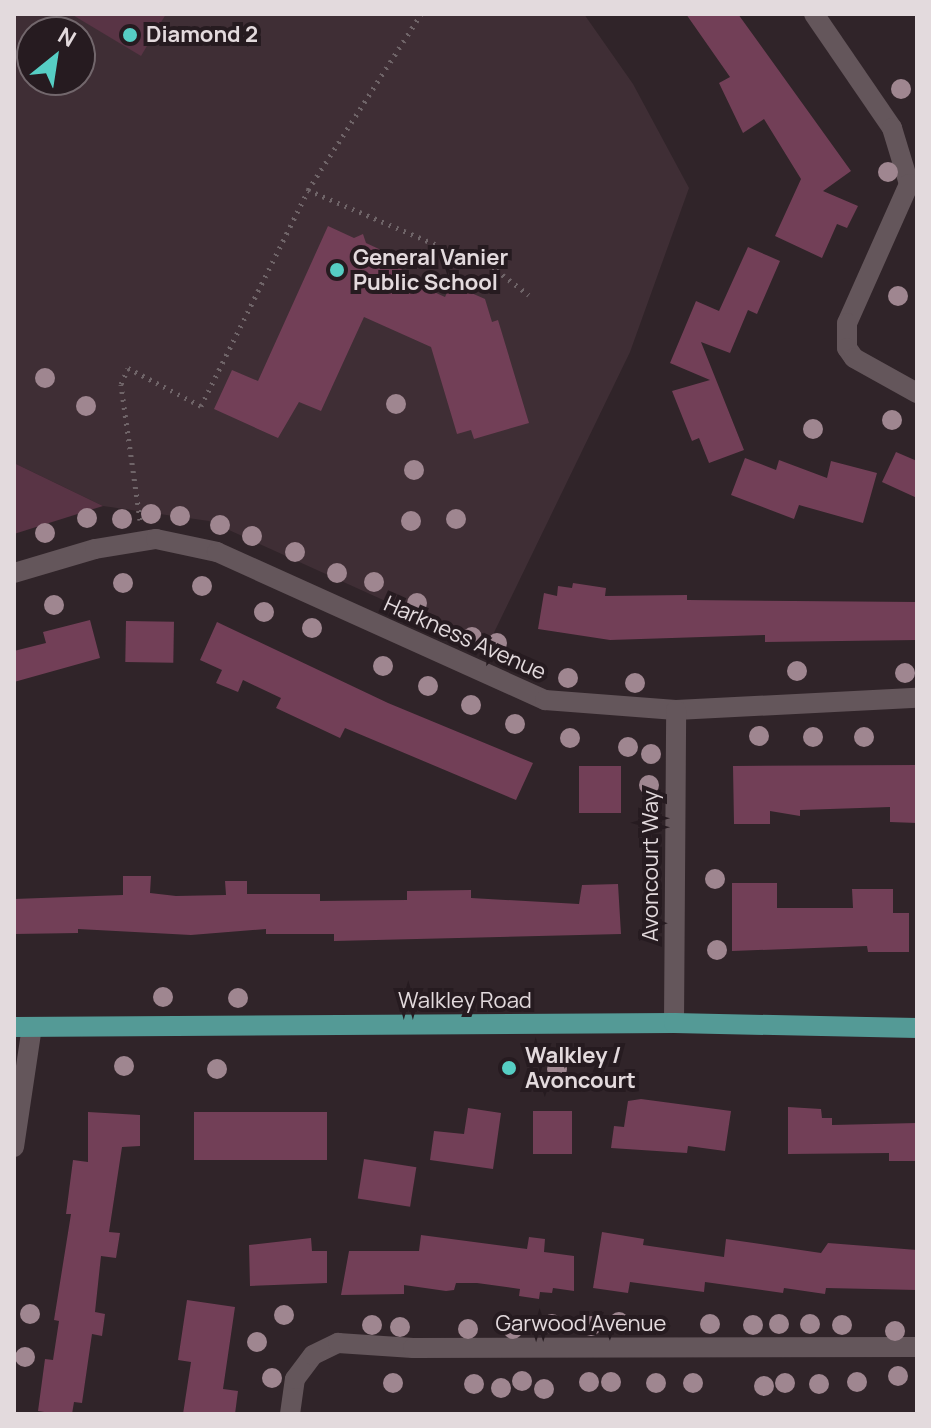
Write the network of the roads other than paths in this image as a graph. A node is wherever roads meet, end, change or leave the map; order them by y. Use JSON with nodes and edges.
{"nodes":[{"id":1,"x":814,"y":14,"type":"edge"},
{"id":2,"x":917,"y":393,"type":"edge"},
{"id":3,"x":14,"y":573,"type":"edge"},
{"id":4,"x":917,"y":698,"type":"edge"},
{"id":5,"x":676,"y":710,"type":"junction"},
{"id":6,"x":674,"y":1023,"type":"junction"},
{"id":7,"x":23,"y":1027,"type":"edge"},
{"id":8,"x":917,"y":1028,"type":"edge"},
{"id":9,"x":14,"y":1147,"type":"edge"},
{"id":10,"x":917,"y":1347,"type":"edge"},
{"id":11,"x":290,"y":1414,"type":"edge"}],
"edges":[{"from":1,"to":2,"type":"street"},
{"from":3,"to":5,"type":"street","name":"Harkness Avenue"},
{"from":4,"to":5,"type":"street","name":"Harkness Avenue"},
{"from":5,"to":6,"type":"street","name":"Avoncourt Way"},
{"from":6,"to":7,"type":"main road","name":"Walkley Road"},
{"from":6,"to":8,"type":"main road","name":"Walkley Road"},
{"from":7,"to":9,"type":"street"},
{"from":10,"to":11,"type":"street","name":"Garwood Avenue"}]}
